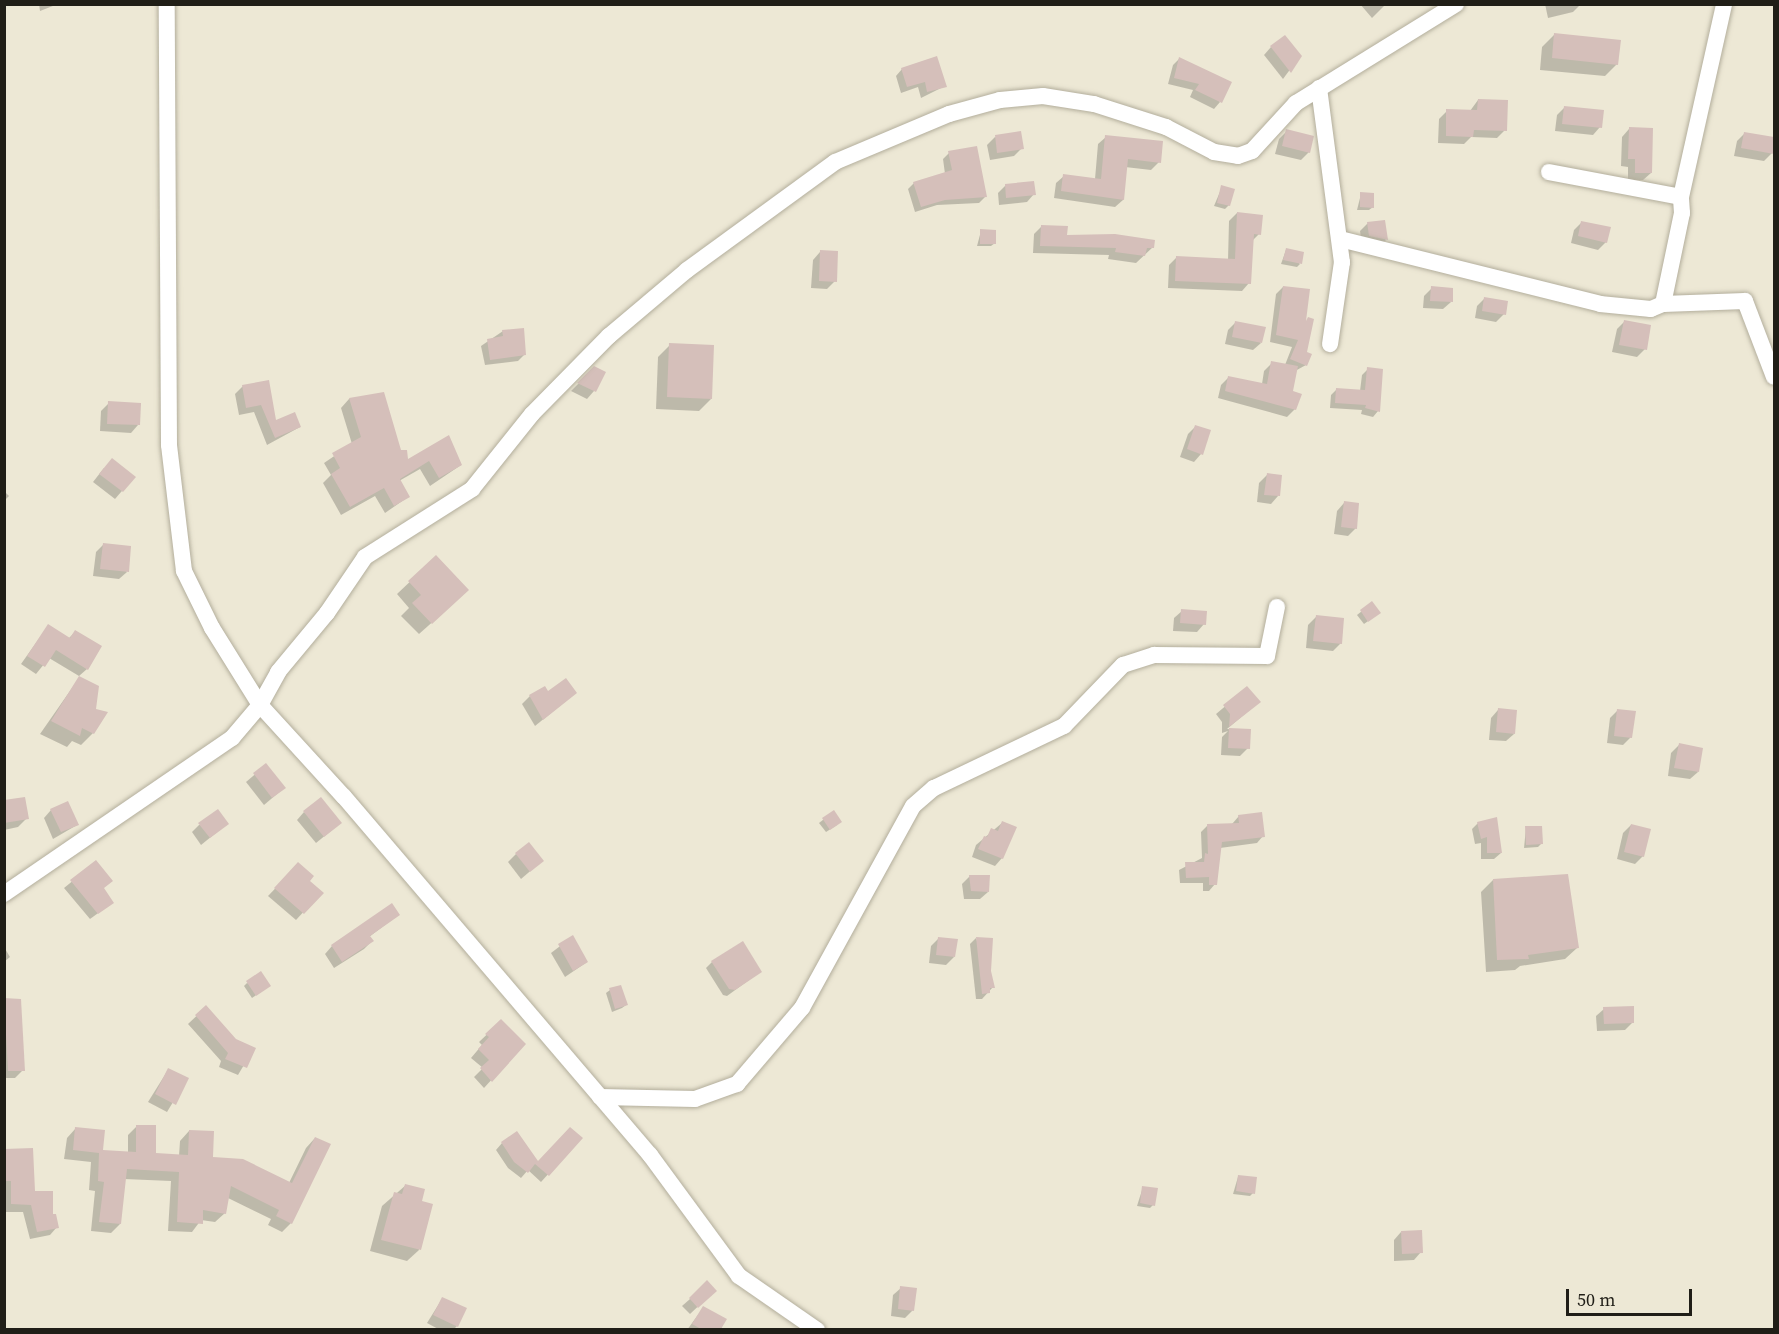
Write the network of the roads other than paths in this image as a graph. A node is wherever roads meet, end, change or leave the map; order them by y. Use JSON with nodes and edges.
{"nodes":[{"id":1,"x":167,"y":4,"type":"edge"},
{"id":2,"x":1456,"y":4,"type":"edge"},
{"id":3,"x":1724,"y":4,"type":"edge"},
{"id":4,"x":1319,"y":88,"type":"junction"},
{"id":5,"x":1550,"y":172,"type":"dead end"},
{"id":6,"x":1681,"y":197,"type":"junction"},
{"id":7,"x":1340,"y":239,"type":"junction"},
{"id":8,"x":1663,"y":304,"type":"junction"},
{"id":9,"x":1330,"y":344,"type":"dead end"},
{"id":10,"x":1774,"y":377,"type":"edge"},
{"id":11,"x":1277,"y":607,"type":"dead end"},
{"id":12,"x":260,"y":705,"type":"junction"},
{"id":13,"x":4,"y":894,"type":"edge"},
{"id":14,"x":600,"y":1097,"type":"junction"},
{"id":15,"x":817,"y":1329,"type":"edge"}],
"edges":[{"from":1,"to":12,"type":"street"},
{"from":2,"to":4,"type":"street"},
{"from":3,"to":6,"type":"street"},
{"from":4,"to":7,"type":"street"},
{"from":4,"to":12,"type":"street"},
{"from":5,"to":6,"type":"street"},
{"from":6,"to":8,"type":"street"},
{"from":7,"to":8,"type":"street"},
{"from":7,"to":9,"type":"street"},
{"from":8,"to":10,"type":"street"},
{"from":11,"to":14,"type":"street"},
{"from":12,"to":13,"type":"street"},
{"from":12,"to":14,"type":"street"},
{"from":14,"to":15,"type":"street"}]}
